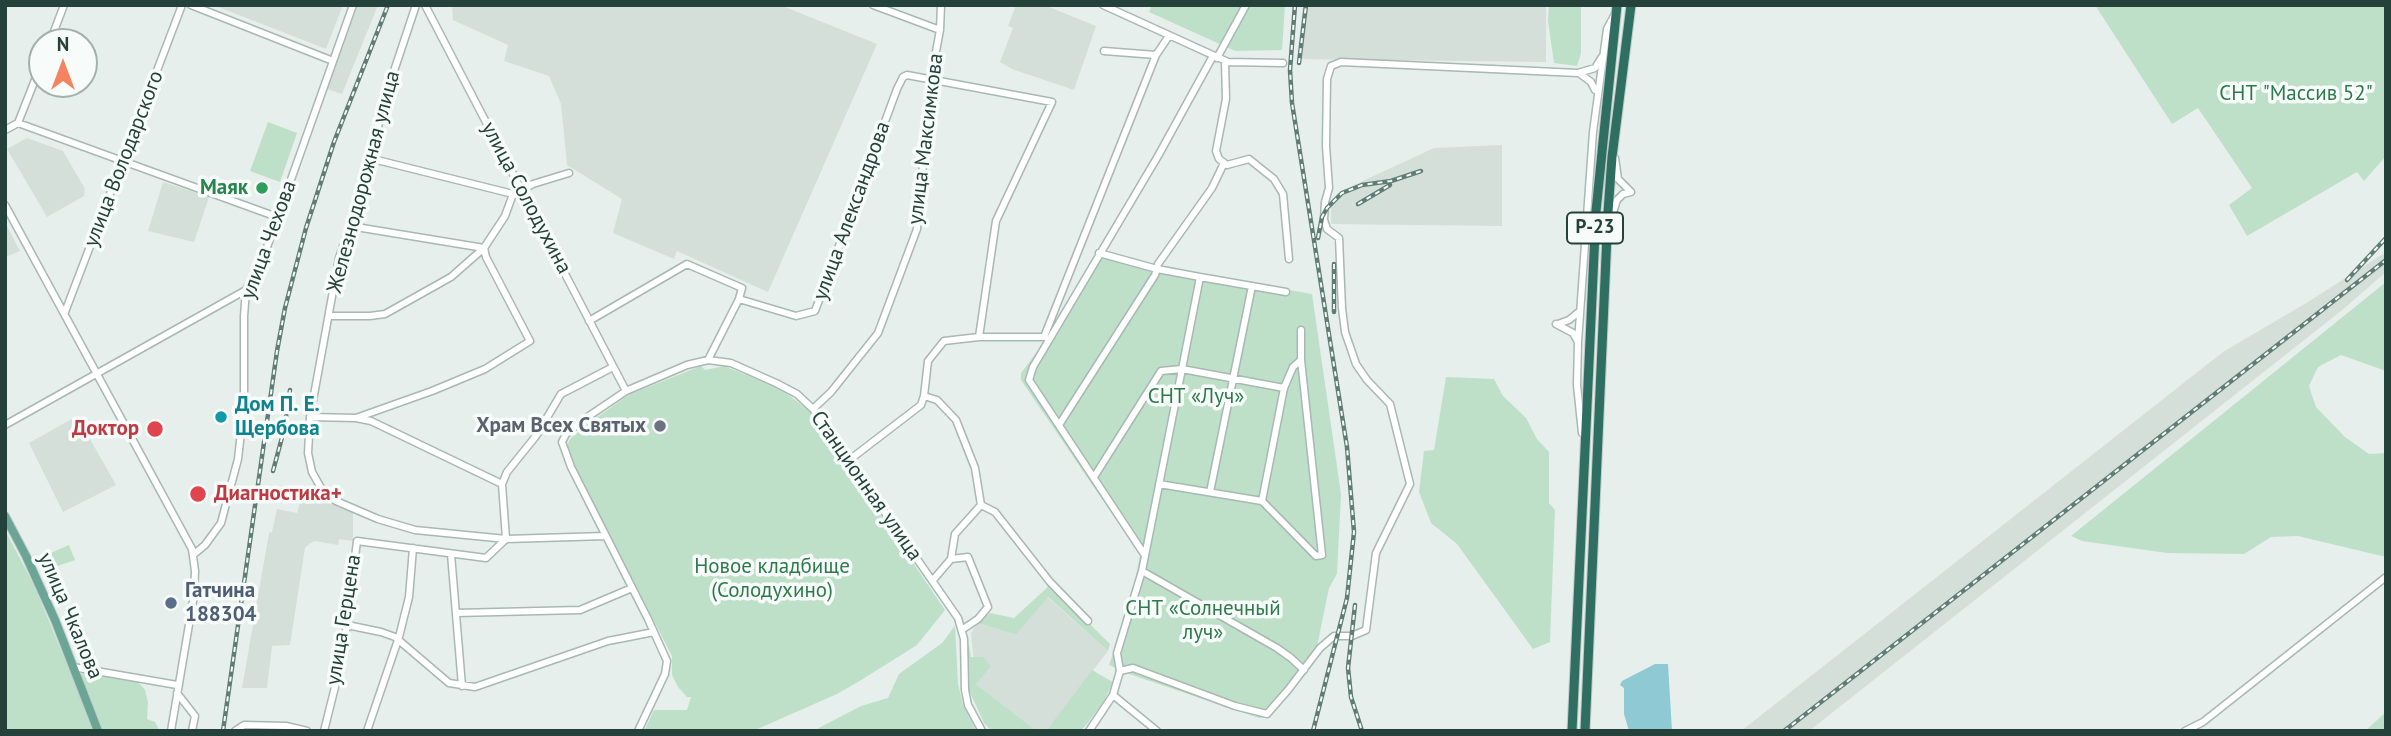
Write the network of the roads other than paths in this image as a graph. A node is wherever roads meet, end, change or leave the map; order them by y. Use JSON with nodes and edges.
{"nodes":[{"id":1,"x":64,"y":5,"type":"edge"},
{"id":2,"x":182,"y":5,"type":"edge"},
{"id":3,"x":191,"y":5,"type":"edge"},
{"id":4,"x":353,"y":5,"type":"edge"},
{"id":5,"x":416,"y":5,"type":"edge"},
{"id":6,"x":425,"y":5,"type":"edge"},
{"id":7,"x":873,"y":5,"type":"edge"},
{"id":8,"x":941,"y":5,"type":"edge"},
{"id":9,"x":1103,"y":5,"type":"edge"},
{"id":10,"x":1246,"y":5,"type":"edge"},
{"id":11,"x":1631,"y":5,"type":"edge"},
{"id":12,"x":1617,"y":8,"type":"edge"},
{"id":13,"x":55,"y":28,"type":"edge"},
{"id":14,"x":940,"y":30,"type":"junction"},
{"id":15,"x":1169,"y":36,"type":"junction"},
{"id":16,"x":1104,"y":51,"type":"dead end"},
{"id":17,"x":1156,"y":55,"type":"junction"},
{"id":18,"x":1215,"y":57,"type":"junction"},
{"id":19,"x":1602,"y":57,"type":"junction"},
{"id":20,"x":333,"y":61,"type":"junction"},
{"id":21,"x":1225,"y":61,"type":"junction"},
{"id":22,"x":1283,"y":63,"type":"dead end"},
{"id":23,"x":1578,"y":73,"type":"junction"},
{"id":24,"x":931,"y":78,"type":"junction"},
{"id":25,"x":1596,"y":95,"type":"junction"},
{"id":26,"x":28,"y":98,"type":"edge"},
{"id":27,"x":18,"y":123,"type":"junction"},
{"id":28,"x":5,"y":130,"type":"edge"},
{"id":29,"x":1614,"y":135,"type":"junction"},
{"id":30,"x":369,"y":158,"type":"junction"},
{"id":31,"x":123,"y":161,"type":"junction"},
{"id":32,"x":1224,"y":163,"type":"junction"},
{"id":33,"x":569,"y":173,"type":"dead end"},
{"id":34,"x":521,"y":190,"type":"junction"},
{"id":35,"x":513,"y":194,"type":"junction"},
{"id":36,"x":5,"y":205,"type":"edge"},
{"id":37,"x":278,"y":217,"type":"junction"},
{"id":38,"x":350,"y":226,"type":"junction"},
{"id":39,"x":1606,"y":241,"type":"junction"},
{"id":40,"x":484,"y":248,"type":"junction"},
{"id":41,"x":1099,"y":253,"type":"junction"},
{"id":42,"x":1289,"y":260,"type":"dead end"},
{"id":43,"x":1157,"y":269,"type":"junction"},
{"id":44,"x":1200,"y":277,"type":"junction"},
{"id":45,"x":1252,"y":286,"type":"junction"},
{"id":46,"x":246,"y":290,"type":"junction"},
{"id":47,"x":1286,"y":292,"type":"dead end"},
{"id":48,"x":738,"y":299,"type":"junction"},
{"id":49,"x":1580,"y":311,"type":"junction"},
{"id":50,"x":65,"y":312,"type":"junction"},
{"id":51,"x":329,"y":316,"type":"junction"},
{"id":52,"x":589,"y":321,"type":"junction"},
{"id":53,"x":1301,"y":330,"type":"dead end"},
{"id":54,"x":979,"y":337,"type":"junction"},
{"id":55,"x":1048,"y":337,"type":"junction"},
{"id":56,"x":1578,"y":342,"type":"junction"},
{"id":57,"x":708,"y":360,"type":"junction"},
{"id":58,"x":1301,"y":360,"type":"junction"},
{"id":59,"x":614,"y":367,"type":"junction"},
{"id":60,"x":1182,"y":369,"type":"junction"},
{"id":61,"x":98,"y":372,"type":"junction"},
{"id":62,"x":1233,"y":378,"type":"junction"},
{"id":63,"x":1284,"y":388,"type":"junction"},
{"id":64,"x":626,"y":391,"type":"junction"},
{"id":65,"x":924,"y":396,"type":"junction"},
{"id":66,"x":813,"y":409,"type":"junction"},
{"id":67,"x":310,"y":417,"type":"junction"},
{"id":68,"x":356,"y":418,"type":"junction"},
{"id":69,"x":5,"y":425,"type":"edge"},
{"id":70,"x":1059,"y":425,"type":"junction"},
{"id":71,"x":1584,"y":445,"type":"junction"},
{"id":72,"x":848,"y":461,"type":"junction"},
{"id":73,"x":1094,"y":477,"type":"junction"},
{"id":74,"x":502,"y":484,"type":"junction"},
{"id":75,"x":1159,"y":484,"type":"junction"},
{"id":76,"x":1210,"y":492,"type":"junction"},
{"id":77,"x":1262,"y":501,"type":"junction"},
{"id":78,"x":981,"y":505,"type":"junction"},
{"id":79,"x":5,"y":516,"type":"edge"},
{"id":80,"x":606,"y":537,"type":"junction"},
{"id":81,"x":506,"y":539,"type":"junction"},
{"id":82,"x":413,"y":548,"type":"junction"},
{"id":83,"x":451,"y":554,"type":"junction"},
{"id":84,"x":1144,"y":554,"type":"junction"},
{"id":85,"x":193,"y":555,"type":"junction"},
{"id":86,"x":951,"y":559,"type":"junction"},
{"id":87,"x":1142,"y":571,"type":"junction"},
{"id":88,"x":2386,"y":577,"type":"edge"},
{"id":89,"x":933,"y":580,"type":"junction"},
{"id":90,"x":632,"y":588,"type":"junction"},
{"id":91,"x":456,"y":612,"type":"junction"},
{"id":92,"x":1088,"y":621,"type":"dead end"},
{"id":93,"x":347,"y":625,"type":"junction"},
{"id":94,"x":963,"y":629,"type":"junction"},
{"id":95,"x":654,"y":632,"type":"junction"},
{"id":96,"x":398,"y":639,"type":"junction"},
{"id":97,"x":74,"y":667,"type":"junction"},
{"id":98,"x":1304,"y":670,"type":"junction"},
{"id":99,"x":1120,"y":671,"type":"junction"},
{"id":100,"x":462,"y":686,"type":"junction"},
{"id":101,"x":177,"y":689,"type":"junction"},
{"id":102,"x":1113,"y":695,"type":"junction"},
{"id":103,"x":254,"y":729,"type":"edge"},
{"id":104,"x":98,"y":731,"type":"edge"},
{"id":105,"x":171,"y":731,"type":"edge"},
{"id":106,"x":192,"y":731,"type":"edge"},
{"id":107,"x":235,"y":731,"type":"edge"},
{"id":108,"x":307,"y":731,"type":"edge"},
{"id":109,"x":324,"y":731,"type":"edge"},
{"id":110,"x":367,"y":731,"type":"edge"},
{"id":111,"x":638,"y":731,"type":"edge"},
{"id":112,"x":982,"y":731,"type":"edge"},
{"id":113,"x":1088,"y":731,"type":"edge"},
{"id":114,"x":1157,"y":731,"type":"edge"},
{"id":115,"x":1572,"y":731,"type":"edge"},
{"id":116,"x":1585,"y":731,"type":"edge"},
{"id":117,"x":2185,"y":731,"type":"edge"}],
"edges":[{"from":1,"to":13,"type":"street"},
{"from":2,"to":31,"type":"street","name":"улица Володарского"},
{"from":3,"to":20,"type":"street"},
{"from":4,"to":20,"type":"street","name":"улица Чехова"},
{"from":5,"to":30,"type":"street","name":"Железнодорожная улица"},
{"from":6,"to":34,"type":"street","name":"улица Солодухина"},
{"from":7,"to":14,"type":"street"},
{"from":8,"to":14,"type":"street","name":"улица Максимкова"},
{"from":9,"to":15,"type":"street"},
{"from":10,"to":18,"type":"street"},
{"from":11,"to":29,"type":"highway","number":"Р-23"},
{"from":12,"to":19,"type":"street"},
{"from":12,"to":71,"type":"highway","number":"Р-23"},
{"from":14,"to":24,"type":"street","name":"улица Максимкова"},
{"from":15,"to":17,"type":"street"},
{"from":15,"to":18,"type":"street"},
{"from":16,"to":17,"type":"street"},
{"from":17,"to":55,"type":"street"},
{"from":18,"to":21,"type":"street"},
{"from":18,"to":41,"type":"street"},
{"from":19,"to":23,"type":"street"},
{"from":19,"to":25,"type":"street"},
{"from":20,"to":37,"type":"street","name":"улица Чехова"},
{"from":21,"to":22,"type":"street"},
{"from":21,"to":32,"type":"street"},
{"from":23,"to":25,"type":"street"},
{"from":23,"to":98,"type":"street"},
{"from":24,"to":48,"type":"street","name":"улица Александрова"},
{"from":24,"to":54,"type":"street"},
{"from":24,"to":66,"type":"street","name":"улица Максимкова"},
{"from":25,"to":49,"type":"street"},
{"from":26,"to":27,"type":"street"},
{"from":27,"to":28,"type":"street"},
{"from":27,"to":31,"type":"street"},
{"from":29,"to":39,"type":"highway","number":"Р-23"},
{"from":29,"to":39,"type":"street"},
{"from":30,"to":35,"type":"street"},
{"from":30,"to":38,"type":"street","name":"Железнодорожная улица"},
{"from":31,"to":37,"type":"street"},
{"from":31,"to":50,"type":"street","name":"улица Володарского"},
{"from":32,"to":42,"type":"street"},
{"from":32,"to":43,"type":"street"},
{"from":33,"to":34,"type":"street"},
{"from":34,"to":35,"type":"street"},
{"from":34,"to":52,"type":"street","name":"улица Солодухина"},
{"from":35,"to":40,"type":"street"},
{"from":36,"to":50,"type":"street"},
{"from":37,"to":46,"type":"street","name":"улица Чехова"},
{"from":38,"to":40,"type":"street"},
{"from":38,"to":51,"type":"street","name":"Железнодорожная улица"},
{"from":39,"to":116,"type":"highway","number":"Р-23"},
{"from":40,"to":51,"type":"street"},
{"from":40,"to":68,"type":"street"},
{"from":41,"to":43,"type":"street"},
{"from":41,"to":55,"type":"street"},
{"from":43,"to":44,"type":"street"},
{"from":43,"to":70,"type":"street"},
{"from":44,"to":45,"type":"street"},
{"from":44,"to":60,"type":"street"},
{"from":45,"to":47,"type":"street"},
{"from":45,"to":62,"type":"street"},
{"from":46,"to":61,"type":"street"},
{"from":46,"to":85,"type":"street","name":"улица Чехова"},
{"from":48,"to":52,"type":"street"},
{"from":48,"to":57,"type":"street"},
{"from":49,"to":56,"type":"street"},
{"from":49,"to":56,"type":"street"},
{"from":50,"to":61,"type":"street"},
{"from":51,"to":67,"type":"street","name":"Железнодорожная улица"},
{"from":52,"to":59,"type":"street","name":"улица Солодухина"},
{"from":53,"to":58,"type":"street"},
{"from":54,"to":55,"type":"street"},
{"from":54,"to":65,"type":"street"},
{"from":55,"to":70,"type":"street"},
{"from":56,"to":71,"type":"street"},
{"from":57,"to":64,"type":"street"},
{"from":57,"to":66,"type":"street","name":"Станционная улица"},
{"from":58,"to":63,"type":"street"},
{"from":58,"to":77,"type":"street"},
{"from":59,"to":64,"type":"street","name":"улица Солодухина"},
{"from":59,"to":74,"type":"street"},
{"from":60,"to":62,"type":"street"},
{"from":60,"to":73,"type":"street"},
{"from":60,"to":75,"type":"street"},
{"from":61,"to":69,"type":"street"},
{"from":61,"to":85,"type":"street"},
{"from":62,"to":63,"type":"street"},
{"from":62,"to":76,"type":"street"},
{"from":63,"to":77,"type":"street"},
{"from":64,"to":80,"type":"street"},
{"from":65,"to":72,"type":"street"},
{"from":65,"to":78,"type":"street"},
{"from":66,"to":72,"type":"street","name":"Станционная улица"},
{"from":67,"to":68,"type":"street"},
{"from":67,"to":81,"type":"street","name":"Железнодорожная улица"},
{"from":68,"to":74,"type":"street"},
{"from":70,"to":73,"type":"street"},
{"from":71,"to":115,"type":"highway","number":"Р-23"},
{"from":72,"to":89,"type":"street","name":"Станционная улица"},
{"from":73,"to":84,"type":"street"},
{"from":74,"to":81,"type":"street"},
{"from":75,"to":76,"type":"street"},
{"from":75,"to":84,"type":"street"},
{"from":76,"to":77,"type":"street"},
{"from":78,"to":86,"type":"street"},
{"from":78,"to":92,"type":"street"},
{"from":79,"to":97,"type":"main road","name":"улица Чкалова"},
{"from":80,"to":81,"type":"street","name":"Железнодорожная улица"},
{"from":80,"to":90,"type":"street"},
{"from":81,"to":83,"type":"street","name":"улица Герцена"},
{"from":82,"to":83,"type":"street","name":"улица Герцена"},
{"from":82,"to":93,"type":"street","name":"улица Герцена"},
{"from":82,"to":96,"type":"street"},
{"from":83,"to":91,"type":"street"},
{"from":84,"to":87,"type":"street"},
{"from":85,"to":101,"type":"street"},
{"from":86,"to":89,"type":"street"},
{"from":86,"to":94,"type":"street"},
{"from":87,"to":98,"type":"street"},
{"from":87,"to":99,"type":"street"},
{"from":88,"to":117,"type":"street"},
{"from":89,"to":94,"type":"street","name":"Станционная улица"},
{"from":90,"to":91,"type":"street"},
{"from":90,"to":95,"type":"street"},
{"from":91,"to":100,"type":"street"},
{"from":93,"to":96,"type":"street"},
{"from":93,"to":109,"type":"street","name":"улица Герцена"},
{"from":94,"to":112,"type":"street"},
{"from":95,"to":100,"type":"street"},
{"from":95,"to":111,"type":"street"},
{"from":96,"to":100,"type":"street"},
{"from":96,"to":110,"type":"street"},
{"from":97,"to":101,"type":"street"},
{"from":97,"to":104,"type":"main road","name":"улица Чкалова"},
{"from":98,"to":99,"type":"street"},
{"from":99,"to":102,"type":"street"},
{"from":101,"to":105,"type":"street"},
{"from":101,"to":106,"type":"street"},
{"from":102,"to":113,"type":"street"},
{"from":102,"to":114,"type":"street"},
{"from":103,"to":107,"type":"street"},
{"from":103,"to":108,"type":"street"}]}
